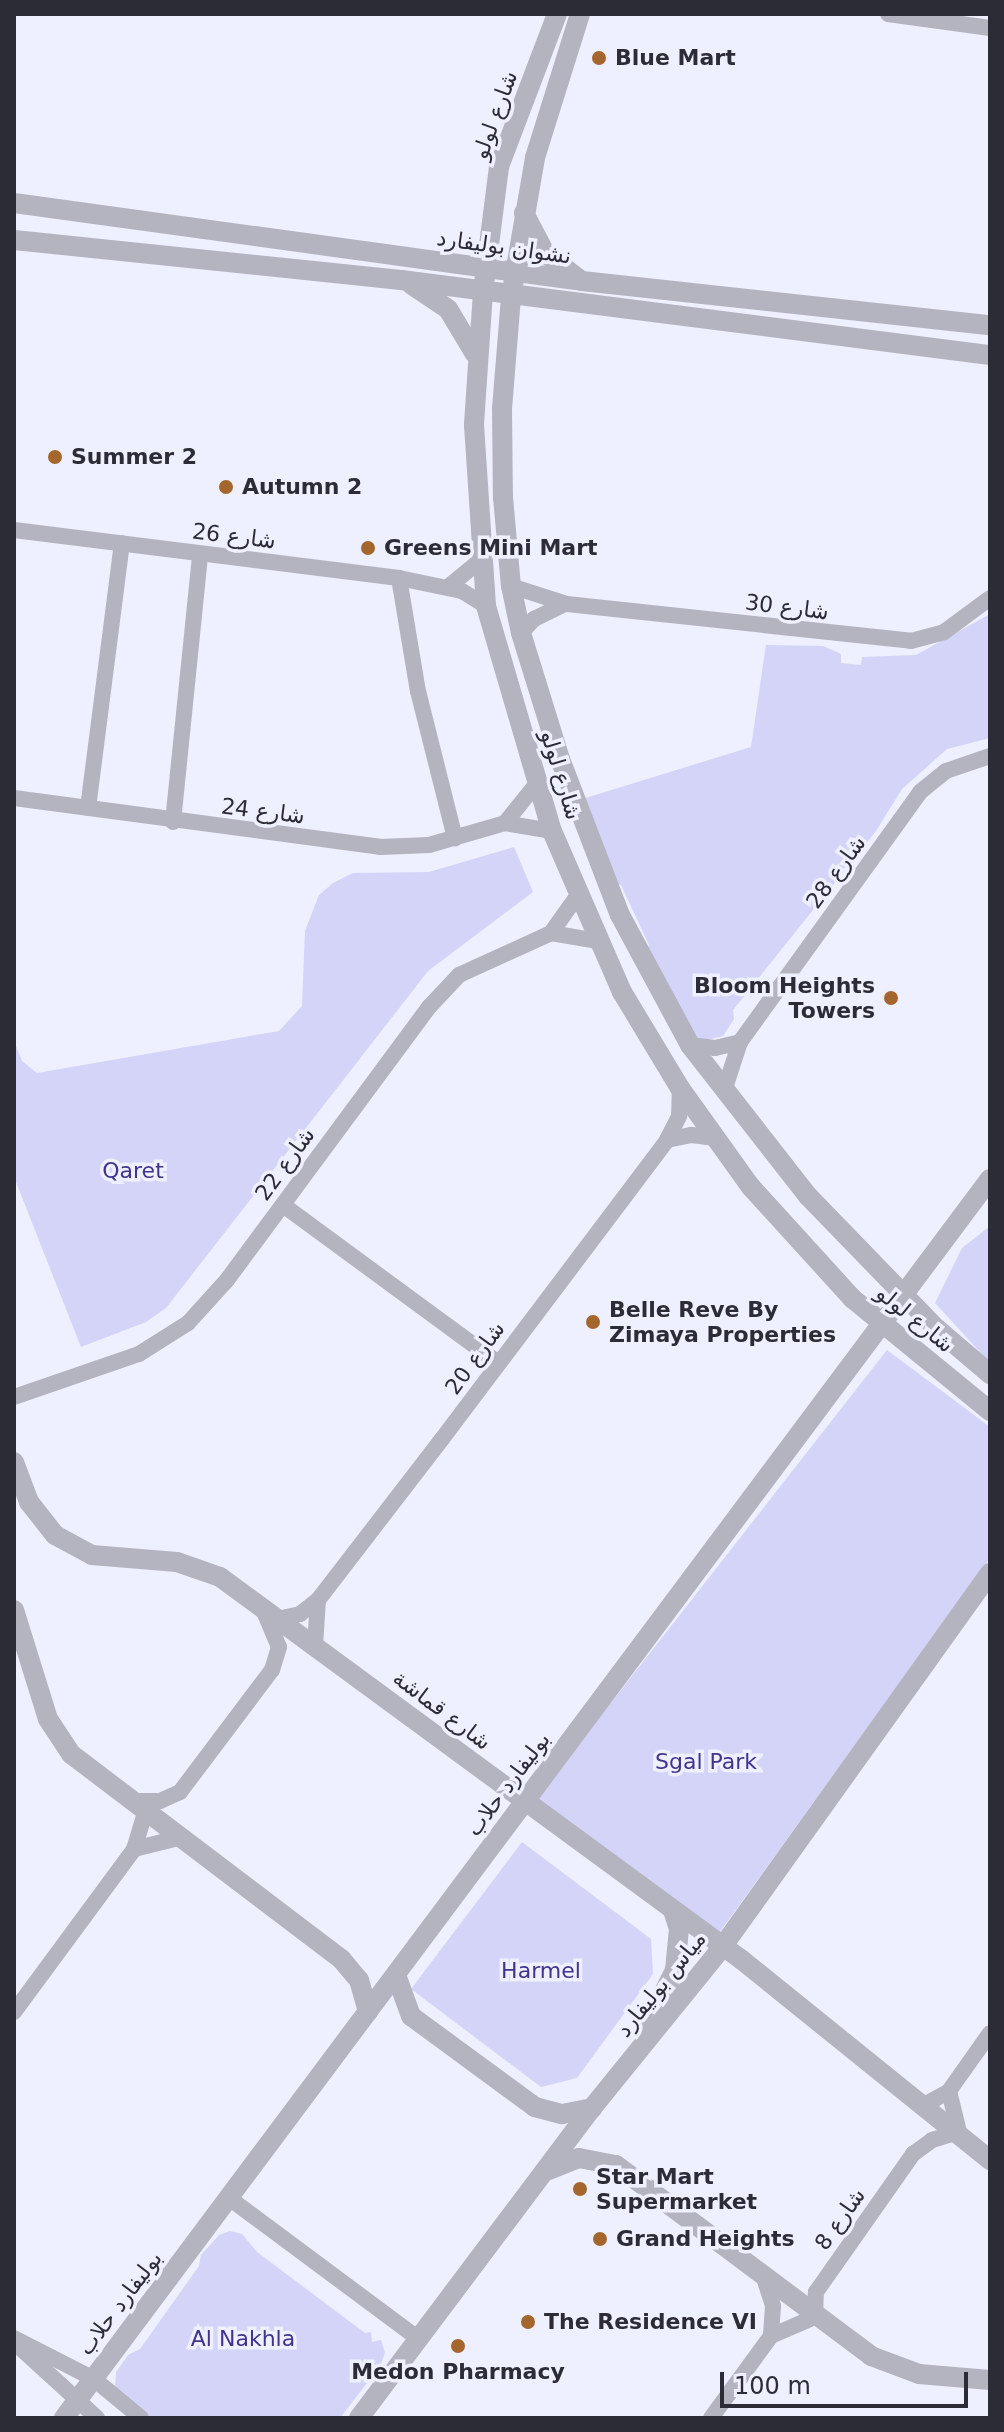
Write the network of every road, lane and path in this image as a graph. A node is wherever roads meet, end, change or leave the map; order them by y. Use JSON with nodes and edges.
{"nodes":[{"id":1,"x":557,"y":14,"type":"edge"},
{"id":2,"x":580,"y":14,"type":"edge"},
{"id":3,"x":888,"y":14,"type":"edge"},
{"id":4,"x":990,"y":28,"type":"edge"},
{"id":5,"x":14,"y":203,"type":"edge"},
{"id":6,"x":524,"y":213,"type":"junction"},
{"id":7,"x":14,"y":240,"type":"edge"},
{"id":8,"x":485,"y":268,"type":"junction"},
{"id":9,"x":515,"y":273,"type":"junction"},
{"id":10,"x":401,"y":280,"type":"junction"},
{"id":11,"x":582,"y":281,"type":"junction"},
{"id":12,"x":483,"y":292,"type":"junction"},
{"id":13,"x":511,"y":297,"type":"junction"},
{"id":14,"x":990,"y":325,"type":"edge"},
{"id":15,"x":990,"y":355,"type":"edge"},
{"id":16,"x":477,"y":357,"type":"junction"},
{"id":17,"x":14,"y":530,"type":"edge"},
{"id":18,"x":122,"y":543,"type":"junction"},
{"id":19,"x":200,"y":554,"type":"junction"},
{"id":20,"x":481,"y":560,"type":"junction"},
{"id":21,"x":399,"y":578,"type":"junction"},
{"id":22,"x":511,"y":586,"type":"junction"},
{"id":23,"x":448,"y":587,"type":"junction"},
{"id":24,"x":990,"y":598,"type":"edge"},
{"id":25,"x":567,"y":604,"type":"junction"},
{"id":26,"x":486,"y":606,"type":"junction"},
{"id":27,"x":521,"y":633,"type":"junction"},
{"id":28,"x":990,"y":756,"type":"edge"},
{"id":29,"x":538,"y":782,"type":"junction"},
{"id":30,"x":14,"y":798,"type":"edge"},
{"id":31,"x":88,"y":808,"type":"junction"},
{"id":32,"x":173,"y":822,"type":"junction"},
{"id":33,"x":505,"y":823,"type":"junction"},
{"id":34,"x":552,"y":831,"type":"junction"},
{"id":35,"x":455,"y":838,"type":"junction"},
{"id":36,"x":578,"y":895,"type":"junction"},
{"id":37,"x":551,"y":933,"type":"junction"},
{"id":38,"x":598,"y":941,"type":"junction"},
{"id":39,"x":740,"y":1042,"type":"junction"},
{"id":40,"x":690,"y":1045,"type":"junction"},
{"id":41,"x":680,"y":1088,"type":"junction"},
{"id":42,"x":724,"y":1091,"type":"junction"},
{"id":43,"x":716,"y":1138,"type":"junction"},
{"id":44,"x":667,"y":1140,"type":"junction"},
{"id":45,"x":990,"y":1179,"type":"edge"},
{"id":46,"x":283,"y":1205,"type":"junction"},
{"id":47,"x":904,"y":1294,"type":"junction"},
{"id":48,"x":882,"y":1323,"type":"junction"},
{"id":49,"x":498,"y":1363,"type":"junction"},
{"id":50,"x":990,"y":1374,"type":"edge"},
{"id":51,"x":33,"y":1394,"type":"junction"},
{"id":52,"x":14,"y":1397,"type":"edge"},
{"id":53,"x":990,"y":1411,"type":"edge"},
{"id":54,"x":14,"y":1412,"type":"edge"},
{"id":55,"x":14,"y":1462,"type":"edge"},
{"id":56,"x":990,"y":1573,"type":"edge"},
{"id":57,"x":318,"y":1600,"type":"junction"},
{"id":58,"x":14,"y":1610,"type":"edge"},
{"id":59,"x":270,"y":1613,"type":"junction"},
{"id":60,"x":315,"y":1646,"type":"junction"},
{"id":61,"x":22,"y":1657,"type":"edge"},
{"id":62,"x":525,"y":1802,"type":"junction"},
{"id":63,"x":137,"y":1807,"type":"junction"},
{"id":64,"x":178,"y":1838,"type":"junction"},
{"id":65,"x":134,"y":1849,"type":"junction"},
{"id":66,"x":673,"y":1910,"type":"junction"},
{"id":67,"x":723,"y":1946,"type":"junction"},
{"id":68,"x":396,"y":1975,"type":"junction"},
{"id":69,"x":14,"y":2012,"type":"edge"},
{"id":70,"x":368,"y":2012,"type":"junction"},
{"id":71,"x":990,"y":2033,"type":"edge"},
{"id":72,"x":639,"y":2049,"type":"junction"},
{"id":73,"x":949,"y":2091,"type":"junction"},
{"id":74,"x":926,"y":2104,"type":"junction"},
{"id":75,"x":592,"y":2108,"type":"junction"},
{"id":76,"x":959,"y":2132,"type":"junction"},
{"id":77,"x":990,"y":2160,"type":"edge"},
{"id":78,"x":545,"y":2172,"type":"junction"},
{"id":79,"x":229,"y":2198,"type":"junction"},
{"id":80,"x":764,"y":2278,"type":"junction"},
{"id":81,"x":815,"y":2317,"type":"junction"},
{"id":82,"x":771,"y":2336,"type":"junction"},
{"id":83,"x":419,"y":2339,"type":"junction"},
{"id":84,"x":14,"y":2340,"type":"edge"},
{"id":85,"x":94,"y":2379,"type":"junction"},
{"id":86,"x":990,"y":2380,"type":"edge"},
{"id":87,"x":70,"y":2411,"type":"edge"},
{"id":88,"x":97,"y":2418,"type":"edge"},
{"id":89,"x":141,"y":2418,"type":"edge"},
{"id":90,"x":359,"y":2418,"type":"edge"},
{"id":91,"x":711,"y":2418,"type":"edge"}],
"edges":[{"from":1,"to":8,"type":"street","name":"شارع لولو"},
{"from":2,"to":6,"type":"street","name":"شارع لولو"},
{"from":3,"to":4,"type":"street"},
{"from":5,"to":8,"type":"street","name":"نشوان بوليفارد"},
{"from":6,"to":9,"type":"street","name":"شارع لولو"},
{"from":6,"to":11,"type":"street"},
{"from":7,"to":10,"type":"street"},
{"from":8,"to":9,"type":"street","name":"نشوان بوليفارد"},
{"from":8,"to":12,"type":"street","name":"شارع لولو"},
{"from":9,"to":11,"type":"street","name":"نشوان بوليفارد"},
{"from":9,"to":13,"type":"street","name":"شارع لولو"},
{"from":10,"to":12,"type":"street"},
{"from":10,"to":16,"type":"street"},
{"from":11,"to":14,"type":"street","name":"نشوان بوليفارد"},
{"from":12,"to":13,"type":"street"},
{"from":12,"to":16,"type":"street","name":"شارع لولو"},
{"from":13,"to":15,"type":"street"},
{"from":13,"to":22,"type":"street","name":"شارع لولو"},
{"from":16,"to":20,"type":"street","name":"شارع لولو"},
{"from":17,"to":18,"type":"street","name":"شارع 26"},
{"from":18,"to":19,"type":"street","name":"شارع 26"},
{"from":18,"to":31,"type":"street"},
{"from":19,"to":21,"type":"street","name":"شارع 26"},
{"from":19,"to":32,"type":"street"},
{"from":20,"to":23,"type":"street"},
{"from":20,"to":26,"type":"street","name":"شارع لولو"},
{"from":21,"to":23,"type":"street","name":"شارع 26"},
{"from":21,"to":35,"type":"street"},
{"from":22,"to":25,"type":"street","name":"شارع 30"},
{"from":22,"to":27,"type":"street","name":"شارع لولو"},
{"from":23,"to":26,"type":"street","name":"شارع 26"},
{"from":24,"to":25,"type":"street","name":"شارع 30"},
{"from":25,"to":27,"type":"street"},
{"from":26,"to":29,"type":"street","name":"شارع لولو"},
{"from":27,"to":40,"type":"street","name":"شارع لولو"},
{"from":28,"to":39,"type":"street","name":"شارع 28"},
{"from":29,"to":33,"type":"street"},
{"from":29,"to":34,"type":"street","name":"شارع لولو"},
{"from":30,"to":31,"type":"street","name":"شارع 24"},
{"from":31,"to":32,"type":"street","name":"شارع 24"},
{"from":32,"to":35,"type":"street","name":"شارع 24"},
{"from":33,"to":34,"type":"street","name":"شارع 24"},
{"from":33,"to":35,"type":"street","name":"شارع 24"},
{"from":34,"to":36,"type":"street","name":"شارع لولو"},
{"from":36,"to":37,"type":"street"},
{"from":36,"to":38,"type":"street","name":"شارع لولو"},
{"from":37,"to":38,"type":"street"},
{"from":37,"to":46,"type":"street","name":"شارع 22"},
{"from":38,"to":41,"type":"street","name":"شارع لولو"},
{"from":39,"to":40,"type":"street"},
{"from":39,"to":42,"type":"street","name":"شارع 28"},
{"from":40,"to":42,"type":"street","name":"شارع لولو"},
{"from":41,"to":43,"type":"street","name":"شارع لولو"},
{"from":41,"to":44,"type":"street","name":"شارع 20"},
{"from":42,"to":47,"type":"street","name":"شارع لولو"},
{"from":43,"to":44,"type":"street"},
{"from":43,"to":48,"type":"street","name":"شارع لولو"},
{"from":44,"to":49,"type":"street","name":"شارع 20"},
{"from":45,"to":47,"type":"street","name":"بوليفارد حلاب"},
{"from":46,"to":49,"type":"street"},
{"from":46,"to":51,"type":"street","name":"شارع 22"},
{"from":47,"to":48,"type":"street","name":"بوليفارد حلاب"},
{"from":47,"to":50,"type":"street","name":"شارع لولو"},
{"from":48,"to":53,"type":"street","name":"شارع لولو"},
{"from":48,"to":62,"type":"street","name":"بوليفارد حلاب"},
{"from":49,"to":57,"type":"street","name":"شارع 20"},
{"from":51,"to":52,"type":"street","name":"شارع 22"},
{"from":51,"to":54,"type":"street","name":"شارع 22"},
{"from":55,"to":59,"type":"street","name":"شارع قماشة"},
{"from":56,"to":67,"type":"street","name":"مياس بوليفارد"},
{"from":57,"to":59,"type":"street","name":"شارع 20"},
{"from":57,"to":60,"type":"street"},
{"from":58,"to":61,"type":"street"},
{"from":59,"to":60,"type":"street","name":"شارع قماشة"},
{"from":59,"to":63,"type":"street"},
{"from":60,"to":62,"type":"street","name":"شارع قماشة"},
{"from":61,"to":63,"type":"street"},
{"from":62,"to":66,"type":"street","name":"شارع قماشة"},
{"from":62,"to":68,"type":"street","name":"بوليفارد حلاب"},
{"from":63,"to":64,"type":"street"},
{"from":63,"to":65,"type":"street"},
{"from":64,"to":65,"type":"street"},
{"from":64,"to":70,"type":"street"},
{"from":65,"to":69,"type":"street"},
{"from":66,"to":67,"type":"street","name":"شارع قماشة"},
{"from":66,"to":72,"type":"street"},
{"from":67,"to":72,"type":"street","name":"مياس بوليفارد"},
{"from":67,"to":74,"type":"street","name":"شارع قماشة"},
{"from":68,"to":70,"type":"street","name":"بوليفارد حلاب"},
{"from":68,"to":75,"type":"street"},
{"from":70,"to":79,"type":"street","name":"بوليفارد حلاب"},
{"from":71,"to":73,"type":"street"},
{"from":72,"to":75,"type":"street","name":"مياس بوليفارد"},
{"from":73,"to":74,"type":"street"},
{"from":73,"to":76,"type":"street"},
{"from":74,"to":76,"type":"street","name":"شارع قماشة"},
{"from":75,"to":78,"type":"street","name":"مياس بوليفارد"},
{"from":76,"to":77,"type":"street","name":"شارع قماشة"},
{"from":76,"to":81,"type":"street","name":"شارع 8"},
{"from":78,"to":80,"type":"street"},
{"from":78,"to":83,"type":"street","name":"مياس بوليفارد"},
{"from":79,"to":83,"type":"street"},
{"from":79,"to":85,"type":"street","name":"بوليفارد حلاب"},
{"from":80,"to":81,"type":"street"},
{"from":80,"to":82,"type":"street"},
{"from":81,"to":82,"type":"street"},
{"from":81,"to":86,"type":"street"},
{"from":82,"to":91,"type":"street"},
{"from":83,"to":90,"type":"street","name":"مياس بوليفارد"},
{"from":84,"to":85,"type":"street"},
{"from":84,"to":87,"type":"street"},
{"from":85,"to":87,"type":"street","name":"بوليفارد حلاب"},
{"from":85,"to":89,"type":"street"},
{"from":87,"to":88,"type":"street"}]}
